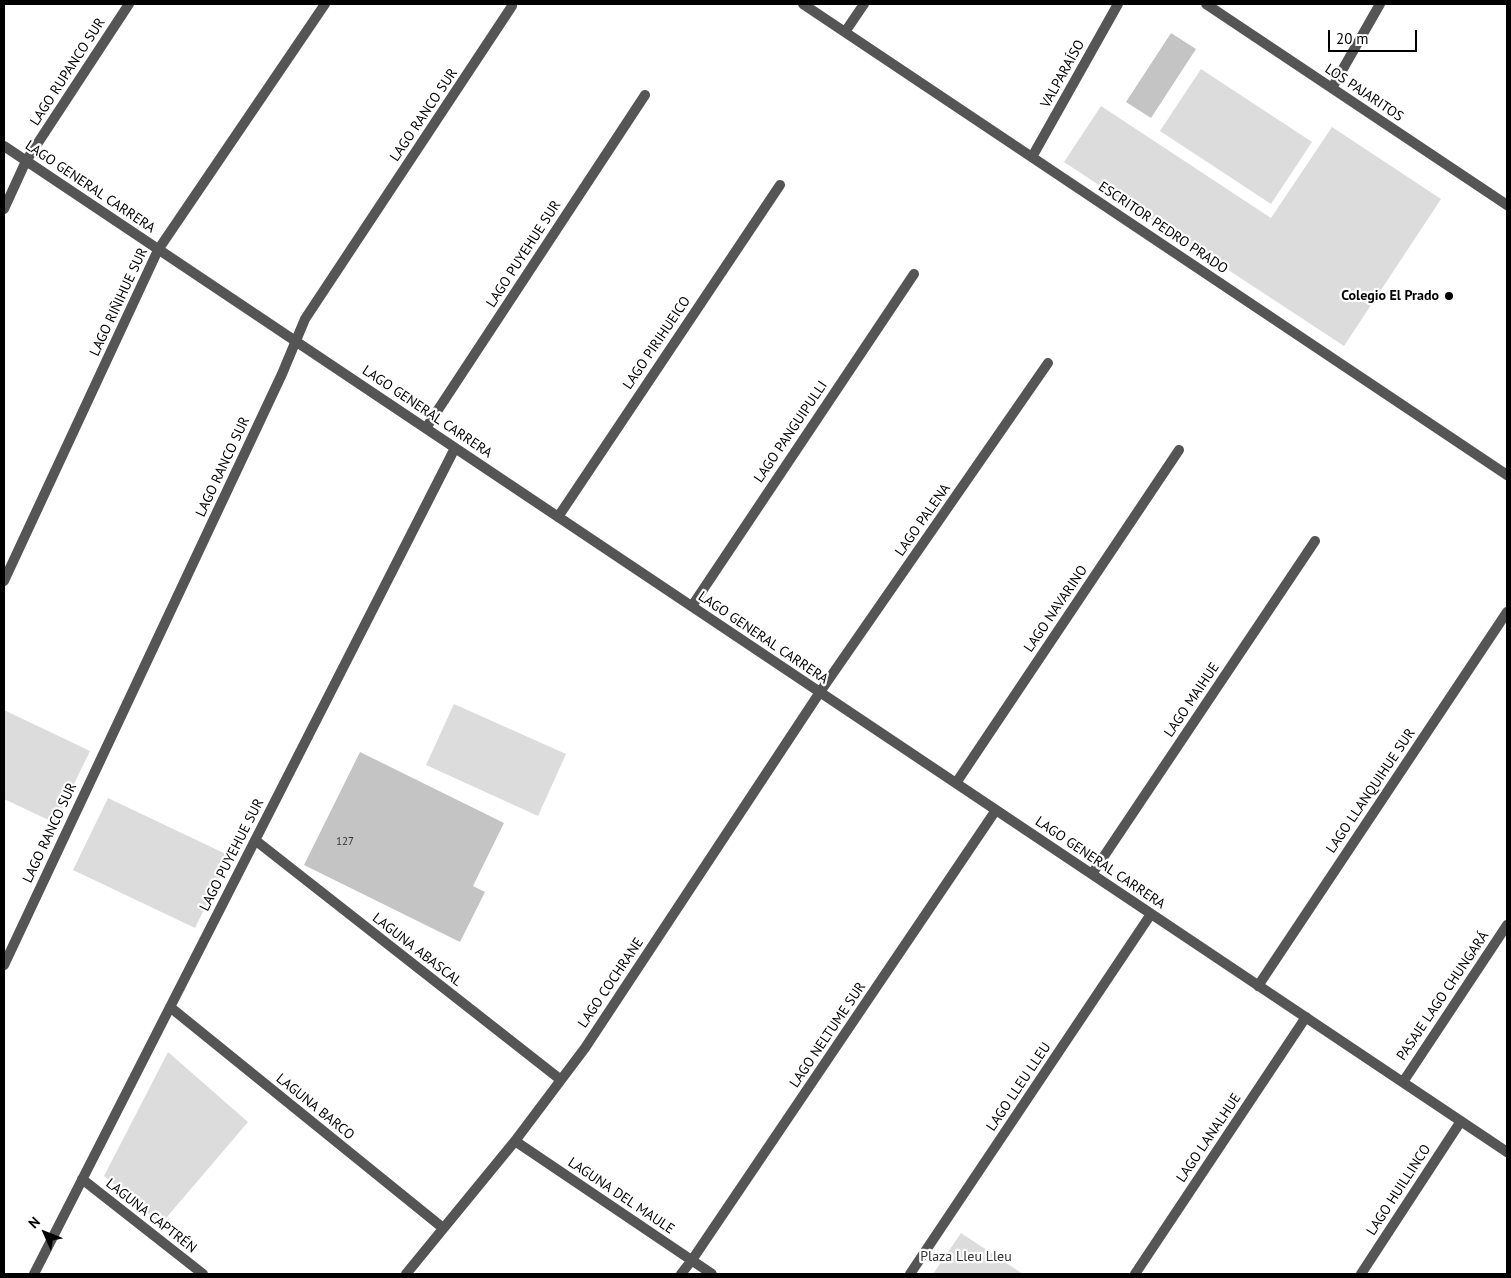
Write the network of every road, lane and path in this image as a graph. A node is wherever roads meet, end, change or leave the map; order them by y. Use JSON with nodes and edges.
{"nodes":[{"id":1,"x":128,"y":4,"type":"edge"},
{"id":2,"x":325,"y":4,"type":"edge"},
{"id":3,"x":803,"y":4,"type":"edge"},
{"id":4,"x":864,"y":4,"type":"edge"},
{"id":5,"x":1118,"y":4,"type":"edge"},
{"id":6,"x":1206,"y":4,"type":"edge"},
{"id":7,"x":1380,"y":4,"type":"edge"},
{"id":8,"x":512,"y":6,"type":"dead end"},
{"id":9,"x":845,"y":32,"type":"junction"},
{"id":10,"x":1332,"y":88,"type":"junction"},
{"id":11,"x":645,"y":95,"type":"dead end"},
{"id":12,"x":4,"y":146,"type":"edge"},
{"id":13,"x":1032,"y":157,"type":"junction"},
{"id":14,"x":26,"y":161,"type":"junction"},
{"id":15,"x":780,"y":184,"type":"dead end"},
{"id":16,"x":1507,"y":205,"type":"edge"},
{"id":17,"x":4,"y":209,"type":"edge"},
{"id":18,"x":158,"y":250,"type":"junction"},
{"id":19,"x":914,"y":274,"type":"dead end"},
{"id":20,"x":296,"y":341,"type":"junction"},
{"id":21,"x":1048,"y":363,"type":"dead end"},
{"id":22,"x":426,"y":428,"type":"junction"},
{"id":23,"x":455,"y":448,"type":"junction"},
{"id":24,"x":1179,"y":450,"type":"dead end"},
{"id":25,"x":1507,"y":474,"type":"edge"},
{"id":26,"x":558,"y":517,"type":"junction"},
{"id":27,"x":1315,"y":541,"type":"dead end"},
{"id":28,"x":4,"y":581,"type":"edge"},
{"id":29,"x":692,"y":606,"type":"junction"},
{"id":30,"x":1507,"y":612,"type":"edge"},
{"id":31,"x":820,"y":692,"type":"junction"},
{"id":32,"x":956,"y":783,"type":"junction"},
{"id":33,"x":996,"y":810,"type":"junction"},
{"id":34,"x":255,"y":840,"type":"junction"},
{"id":35,"x":1092,"y":874,"type":"junction"},
{"id":36,"x":1151,"y":914,"type":"junction"},
{"id":37,"x":1507,"y":925,"type":"edge"},
{"id":38,"x":4,"y":965,"type":"edge"},
{"id":39,"x":1258,"y":986,"type":"junction"},
{"id":40,"x":170,"y":1007,"type":"junction"},
{"id":41,"x":1306,"y":1017,"type":"junction"},
{"id":42,"x":562,"y":1080,"type":"junction"},
{"id":43,"x":1402,"y":1082,"type":"junction"},
{"id":44,"x":1461,"y":1121,"type":"junction"},
{"id":45,"x":515,"y":1140,"type":"junction"},
{"id":46,"x":1507,"y":1152,"type":"edge"},
{"id":47,"x":82,"y":1180,"type":"junction"},
{"id":48,"x":443,"y":1228,"type":"junction"},
{"id":49,"x":692,"y":1260,"type":"junction"},
{"id":50,"x":34,"y":1274,"type":"edge"},
{"id":51,"x":203,"y":1274,"type":"edge"},
{"id":52,"x":406,"y":1274,"type":"edge"},
{"id":53,"x":681,"y":1274,"type":"edge"},
{"id":54,"x":712,"y":1274,"type":"edge"},
{"id":55,"x":910,"y":1274,"type":"edge"},
{"id":56,"x":1136,"y":1274,"type":"edge"},
{"id":57,"x":1361,"y":1274,"type":"edge"}],
"edges":[{"from":1,"to":14,"type":"street","name":"LAGO RUPANCO SUR"},
{"from":2,"to":18,"type":"street","name":"LAGO RIÑIHUE SUR"},
{"from":3,"to":9,"type":"street","name":"ESCRITOR PEDRO PRADO"},
{"from":4,"to":9,"type":"street"},
{"from":5,"to":13,"type":"street","name":"VALPARAÍSO"},
{"from":6,"to":10,"type":"street","name":"LOS PAJARITOS"},
{"from":7,"to":10,"type":"street"},
{"from":8,"to":20,"type":"street","name":"LAGO RANCO SUR"},
{"from":9,"to":13,"type":"street","name":"ESCRITOR PEDRO PRADO"},
{"from":10,"to":16,"type":"street","name":"LOS PAJARITOS"},
{"from":11,"to":22,"type":"street","name":"LAGO PUYEHUE SUR"},
{"from":12,"to":14,"type":"street","name":"LAGO GENERAL CARRERA"},
{"from":13,"to":25,"type":"street","name":"ESCRITOR PEDRO PRADO"},
{"from":14,"to":17,"type":"street","name":"LAGO RUPANCO SUR"},
{"from":14,"to":18,"type":"street","name":"LAGO GENERAL CARRERA"},
{"from":15,"to":26,"type":"street","name":"LAGO PIRIHUEICO"},
{"from":18,"to":20,"type":"street","name":"LAGO GENERAL CARRERA"},
{"from":18,"to":28,"type":"street","name":"LAGO RIÑIHUE SUR"},
{"from":19,"to":29,"type":"street","name":"LAGO PANGUIPULLI"},
{"from":20,"to":22,"type":"street","name":"LAGO GENERAL CARRERA"},
{"from":20,"to":38,"type":"street","name":"LAGO RANCO SUR"},
{"from":21,"to":31,"type":"street","name":"LAGO PALENA"},
{"from":22,"to":23,"type":"street","name":"LAGO GENERAL CARRERA"},
{"from":23,"to":26,"type":"street","name":"LAGO GENERAL CARRERA"},
{"from":23,"to":34,"type":"street","name":"LAGO PUYEHUE SUR"},
{"from":24,"to":32,"type":"street","name":"LAGO NAVARINO"},
{"from":26,"to":29,"type":"street","name":"LAGO GENERAL CARRERA"},
{"from":27,"to":35,"type":"street","name":"LAGO MAIHUE"},
{"from":29,"to":31,"type":"street","name":"LAGO GENERAL CARRERA"},
{"from":30,"to":39,"type":"street","name":"LAGO LLANQUIHUE SUR"},
{"from":31,"to":32,"type":"street","name":"LAGO GENERAL CARRERA"},
{"from":31,"to":42,"type":"street","name":"LAGO COCHRANE"},
{"from":32,"to":33,"type":"street","name":"LAGO GENERAL CARRERA"},
{"from":33,"to":35,"type":"street","name":"LAGO GENERAL CARRERA"},
{"from":33,"to":49,"type":"street","name":"LAGO NELTUME SUR"},
{"from":34,"to":40,"type":"street","name":"LAGO PUYEHUE SUR"},
{"from":34,"to":42,"type":"street","name":"LAGUNA ABASCAL"},
{"from":35,"to":36,"type":"street","name":"LAGO GENERAL CARRERA"},
{"from":36,"to":39,"type":"street","name":"LAGO GENERAL CARRERA"},
{"from":36,"to":55,"type":"street","name":"LAGO LLEU LLEU"},
{"from":37,"to":43,"type":"street","name":"PASAJE LAGO CHUNGARÁ"},
{"from":39,"to":41,"type":"street","name":"LAGO GENERAL CARRERA"},
{"from":40,"to":47,"type":"street","name":"LAGO PUYEHUE SUR"},
{"from":40,"to":48,"type":"street","name":"LAGUNA BARCO"},
{"from":41,"to":43,"type":"street","name":"LAGO GENERAL CARRERA"},
{"from":41,"to":56,"type":"street","name":"LAGO LANALHUE"},
{"from":42,"to":45,"type":"street","name":"LAGO COCHRANE"},
{"from":43,"to":44,"type":"street","name":"LAGO GENERAL CARRERA"},
{"from":44,"to":46,"type":"street","name":"LAGO GENERAL CARRERA"},
{"from":44,"to":57,"type":"street","name":"LAGO HUILLINCO"},
{"from":45,"to":48,"type":"street","name":"LAGO COCHRANE"},
{"from":45,"to":49,"type":"street","name":"LAGUNA DEL MAULE"},
{"from":47,"to":50,"type":"street","name":"LAGO PUYEHUE SUR"},
{"from":47,"to":51,"type":"street","name":"LAGUNA CAPTRÉN"},
{"from":48,"to":52,"type":"street","name":"LAGO COCHRANE"},
{"from":49,"to":53,"type":"street","name":"LAGO NELTUME SUR"},
{"from":49,"to":54,"type":"street","name":"LAGUNA DEL MAULE"}]}
